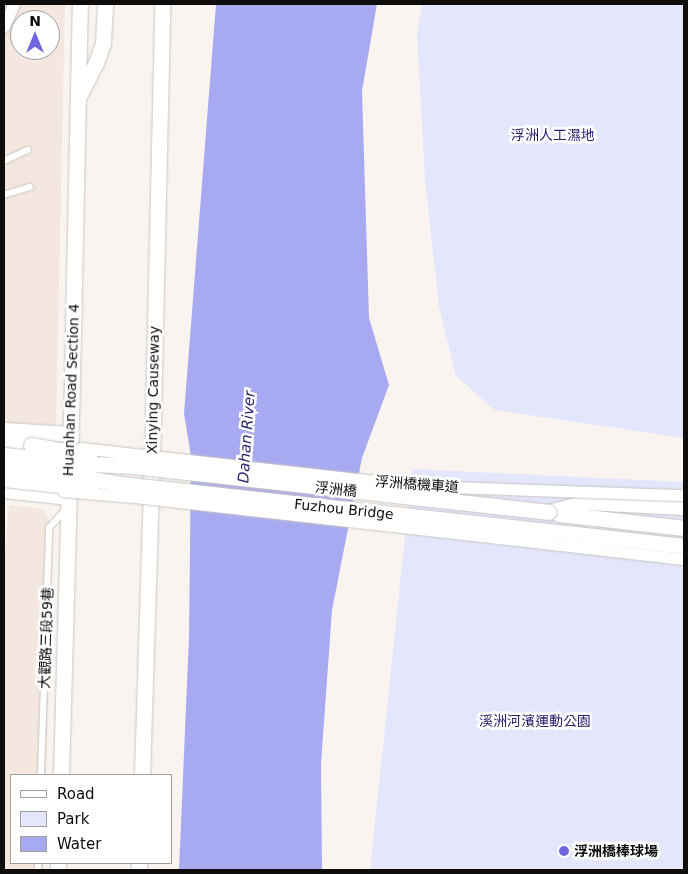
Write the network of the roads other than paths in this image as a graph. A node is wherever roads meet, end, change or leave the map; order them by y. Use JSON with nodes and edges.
{"nodes":[{"id":1,"x":14,"y":4,"type":"edge"},
{"id":2,"x":80,"y":4,"type":"edge"},
{"id":3,"x":105,"y":4,"type":"edge"},
{"id":4,"x":162,"y":4,"type":"edge"},
{"id":5,"x":4,"y":26,"type":"edge"},
{"id":6,"x":78,"y":97,"type":"junction"},
{"id":7,"x":28,"y":150,"type":"dead end"},
{"id":8,"x":4,"y":161,"type":"edge"},
{"id":9,"x":30,"y":187,"type":"dead end"},
{"id":10,"x":4,"y":195,"type":"edge"},
{"id":11,"x":4,"y":430,"type":"edge"},
{"id":12,"x":70,"y":434,"type":"junction"},
{"id":13,"x":4,"y":442,"type":"edge"},
{"id":14,"x":31,"y":445,"type":"junction"},
{"id":15,"x":4,"y":455,"type":"edge"},
{"id":16,"x":124,"y":465,"type":"junction"},
{"id":17,"x":4,"y":468,"type":"edge"},
{"id":18,"x":4,"y":479,"type":"edge"},
{"id":19,"x":121,"y":484,"type":"junction"},
{"id":20,"x":4,"y":485,"type":"edge"},
{"id":21,"x":4,"y":490,"type":"edge"},
{"id":22,"x":640,"y":495,"type":"junction"},
{"id":23,"x":684,"y":495,"type":"edge"},
{"id":24,"x":684,"y":500,"type":"edge"},
{"id":25,"x":67,"y":502,"type":"junction"},
{"id":26,"x":684,"y":507,"type":"edge"},
{"id":27,"x":548,"y":512,"type":"junction"},
{"id":28,"x":684,"y":528,"type":"edge"},
{"id":29,"x":684,"y":546,"type":"edge"},
{"id":30,"x":684,"y":559,"type":"edge"},
{"id":31,"x":41,"y":774,"type":"edge"},
{"id":32,"x":60,"y":774,"type":"edge"},
{"id":33,"x":142,"y":774,"type":"edge"}],
"edges":[{"from":1,"to":5,"type":"street"},
{"from":2,"to":6,"type":"street","name":"Huanhan Road Section 4"},
{"from":3,"to":6,"type":"street"},
{"from":4,"to":33,"type":"street","name":"Xinying Causeway"},
{"from":6,"to":12,"type":"street","name":"Huanhan Road Section 4"},
{"from":7,"to":8,"type":"lane"},
{"from":9,"to":10,"type":"lane"},
{"from":11,"to":12,"type":"street"},
{"from":12,"to":25,"type":"street","name":"Huanhan Road Section 4"},
{"from":13,"to":14,"type":"street"},
{"from":14,"to":16,"type":"street","bridge":true},
{"from":14,"to":22,"type":"street","name":"浮洲橋機車道","bridge":true},
{"from":15,"to":16,"type":"street","bridge":true},
{"from":16,"to":27,"type":"street","name":"浮洲橋","bridge":true},
{"from":17,"to":19,"type":"street","name":"Fuzhou Bridge","bridge":true},
{"from":18,"to":19,"type":"street","bridge":true},
{"from":19,"to":29,"type":"street","name":"Fuzhou Bridge","bridge":true},
{"from":20,"to":30,"type":"street","bridge":true},
{"from":21,"to":25,"type":"street"},
{"from":22,"to":23,"type":"street","name":"浮洲橋機車道","bridge":true},
{"from":22,"to":24,"type":"street","bridge":true},
{"from":25,"to":31,"type":"lane","name":"大觀路三段59巷"},
{"from":25,"to":32,"type":"street","name":"Huanhan Road Section 4"},
{"from":26,"to":27,"type":"street"},
{"from":27,"to":28,"type":"street"}]}
